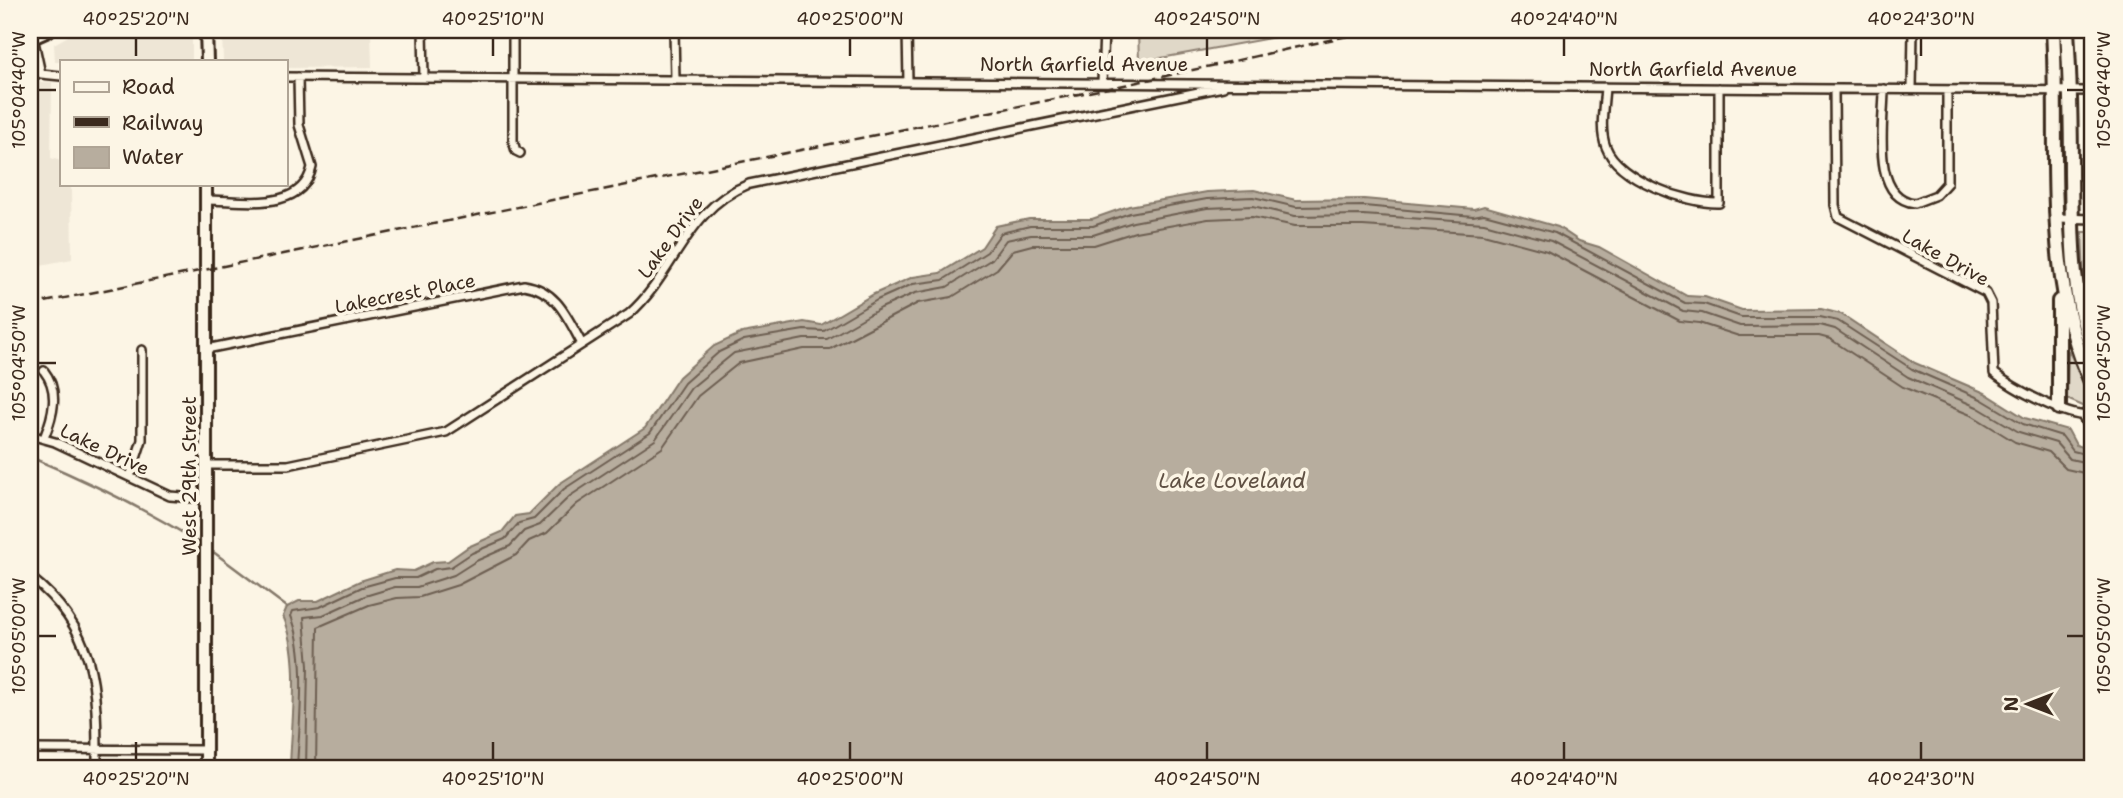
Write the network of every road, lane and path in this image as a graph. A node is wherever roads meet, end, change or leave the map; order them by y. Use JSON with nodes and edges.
{"nodes":[{"id":1,"x":48,"y":30,"type":"edge"},
{"id":2,"x":206,"y":30,"type":"edge"},
{"id":3,"x":424,"y":30,"type":"edge"},
{"id":4,"x":513,"y":30,"type":"edge"},
{"id":5,"x":674,"y":30,"type":"edge"},
{"id":6,"x":907,"y":30,"type":"edge"},
{"id":7,"x":1104,"y":30,"type":"edge"},
{"id":8,"x":1913,"y":30,"type":"edge"},
{"id":9,"x":2053,"y":30,"type":"edge"},
{"id":10,"x":2067,"y":30,"type":"edge"},
{"id":11,"x":32,"y":38,"type":"edge"},
{"id":12,"x":207,"y":60,"type":"edge"},
{"id":13,"x":60,"y":76,"type":"edge"},
{"id":14,"x":287,"y":77,"type":"edge"},
{"id":15,"x":298,"y":77,"type":"junction"},
{"id":16,"x":424,"y":78,"type":"junction"},
{"id":17,"x":514,"y":79,"type":"junction"},
{"id":18,"x":675,"y":80,"type":"junction"},
{"id":19,"x":908,"y":82,"type":"junction"},
{"id":20,"x":1102,"y":83,"type":"junction"},
{"id":21,"x":1234,"y":84,"type":"junction"},
{"id":22,"x":1605,"y":87,"type":"junction"},
{"id":23,"x":1719,"y":88,"type":"junction"},
{"id":24,"x":1834,"y":89,"type":"junction"},
{"id":25,"x":1884,"y":89,"type":"junction"},
{"id":26,"x":1912,"y":89,"type":"junction"},
{"id":27,"x":1947,"y":90,"type":"junction"},
{"id":28,"x":2064,"y":91,"type":"junction"},
{"id":29,"x":2093,"y":91,"type":"edge"},
{"id":30,"x":520,"y":153,"type":"dead end"},
{"id":31,"x":206,"y":186,"type":"edge"},
{"id":32,"x":206,"y":200,"type":"junction"},
{"id":33,"x":2058,"y":218,"type":"junction"},
{"id":34,"x":2072,"y":218,"type":"junction"},
{"id":35,"x":2093,"y":219,"type":"edge"},
{"id":36,"x":2062,"y":280,"type":"junction"},
{"id":37,"x":582,"y":344,"type":"junction"},
{"id":38,"x":206,"y":349,"type":"junction"},
{"id":39,"x":142,"y":350,"type":"dead end"},
{"id":40,"x":2093,"y":353,"type":"edge"},
{"id":41,"x":44,"y":371,"type":"dead end"},
{"id":42,"x":2093,"y":386,"type":"edge"},
{"id":43,"x":2059,"y":408,"type":"junction"},
{"id":44,"x":2091,"y":419,"type":"edge"},
{"id":45,"x":30,"y":435,"type":"edge"},
{"id":46,"x":44,"y":438,"type":"junction"},
{"id":47,"x":206,"y":466,"type":"junction"},
{"id":48,"x":130,"y":477,"type":"junction"},
{"id":49,"x":207,"y":499,"type":"junction"},
{"id":50,"x":30,"y":577,"type":"edge"},
{"id":51,"x":30,"y":749,"type":"edge"},
{"id":52,"x":206,"y":750,"type":"junction"},
{"id":53,"x":97,"y":751,"type":"junction"},
{"id":54,"x":97,"y":768,"type":"edge"},
{"id":55,"x":206,"y":768,"type":"edge"}],
"edges":[{"from":1,"to":11,"type":"highway"},
{"from":2,"to":12,"type":"main road"},
{"from":3,"to":16,"type":"street"},
{"from":4,"to":17,"type":"street"},
{"from":5,"to":18,"type":"street"},
{"from":6,"to":19,"type":"street"},
{"from":7,"to":20,"type":"street"},
{"from":8,"to":26,"type":"street"},
{"from":9,"to":28,"type":"highway"},
{"from":10,"to":28,"type":"highway"},
{"from":11,"to":13,"type":"street"},
{"from":14,"to":15,"type":"street","name":"North Garfield Avenue"},
{"from":15,"to":16,"type":"street","name":"North Garfield Avenue"},
{"from":15,"to":32,"type":"street"},
{"from":16,"to":17,"type":"street","name":"North Garfield Avenue"},
{"from":17,"to":18,"type":"street","name":"North Garfield Avenue"},
{"from":17,"to":30,"type":"street"},
{"from":18,"to":19,"type":"street","name":"North Garfield Avenue"},
{"from":19,"to":20,"type":"street","name":"North Garfield Avenue"},
{"from":20,"to":21,"type":"street","name":"North Garfield Avenue"},
{"from":21,"to":22,"type":"street","name":"North Garfield Avenue"},
{"from":21,"to":37,"type":"street","name":"Lake Drive"},
{"from":22,"to":23,"type":"street","name":"North Garfield Avenue"},
{"from":22,"to":23,"type":"street"},
{"from":23,"to":24,"type":"street","name":"North Garfield Avenue"},
{"from":24,"to":25,"type":"street","name":"North Garfield Avenue"},
{"from":24,"to":43,"type":"street","name":"Lake Drive"},
{"from":25,"to":26,"type":"street","name":"North Garfield Avenue"},
{"from":25,"to":27,"type":"street"},
{"from":26,"to":27,"type":"street","name":"North Garfield Avenue"},
{"from":27,"to":28,"type":"street","name":"North Garfield Avenue"},
{"from":28,"to":29,"type":"street","name":"North Garfield Avenue"},
{"from":28,"to":33,"type":"highway"},
{"from":28,"to":34,"type":"highway"},
{"from":31,"to":32,"type":"main road","name":"West 29th Street"},
{"from":32,"to":38,"type":"main road","name":"West 29th Street"},
{"from":33,"to":34,"type":"street"},
{"from":33,"to":36,"type":"highway"},
{"from":34,"to":35,"type":"street"},
{"from":34,"to":40,"type":"highway"},
{"from":36,"to":42,"type":"highway"},
{"from":36,"to":43,"type":"highway"},
{"from":37,"to":38,"type":"street","name":"Lakecrest Place"},
{"from":37,"to":47,"type":"street","name":"Lake Drive"},
{"from":38,"to":47,"type":"main road","name":"West 29th Street"},
{"from":39,"to":48,"type":"street"},
{"from":41,"to":46,"type":"street"},
{"from":43,"to":44,"type":"street","name":"Lake Drive"},
{"from":45,"to":46,"type":"street","name":"Lake Drive"},
{"from":46,"to":48,"type":"street","name":"Lake Drive"},
{"from":47,"to":49,"type":"main road","name":"West 29th Street"},
{"from":48,"to":49,"type":"street","name":"Lake Drive"},
{"from":49,"to":52,"type":"main road","name":"West 29th Street"},
{"from":50,"to":53,"type":"street"},
{"from":51,"to":53,"type":"street"},
{"from":52,"to":53,"type":"street"},
{"from":52,"to":55,"type":"main road","name":"West 29th Street"},
{"from":53,"to":54,"type":"street"}]}
